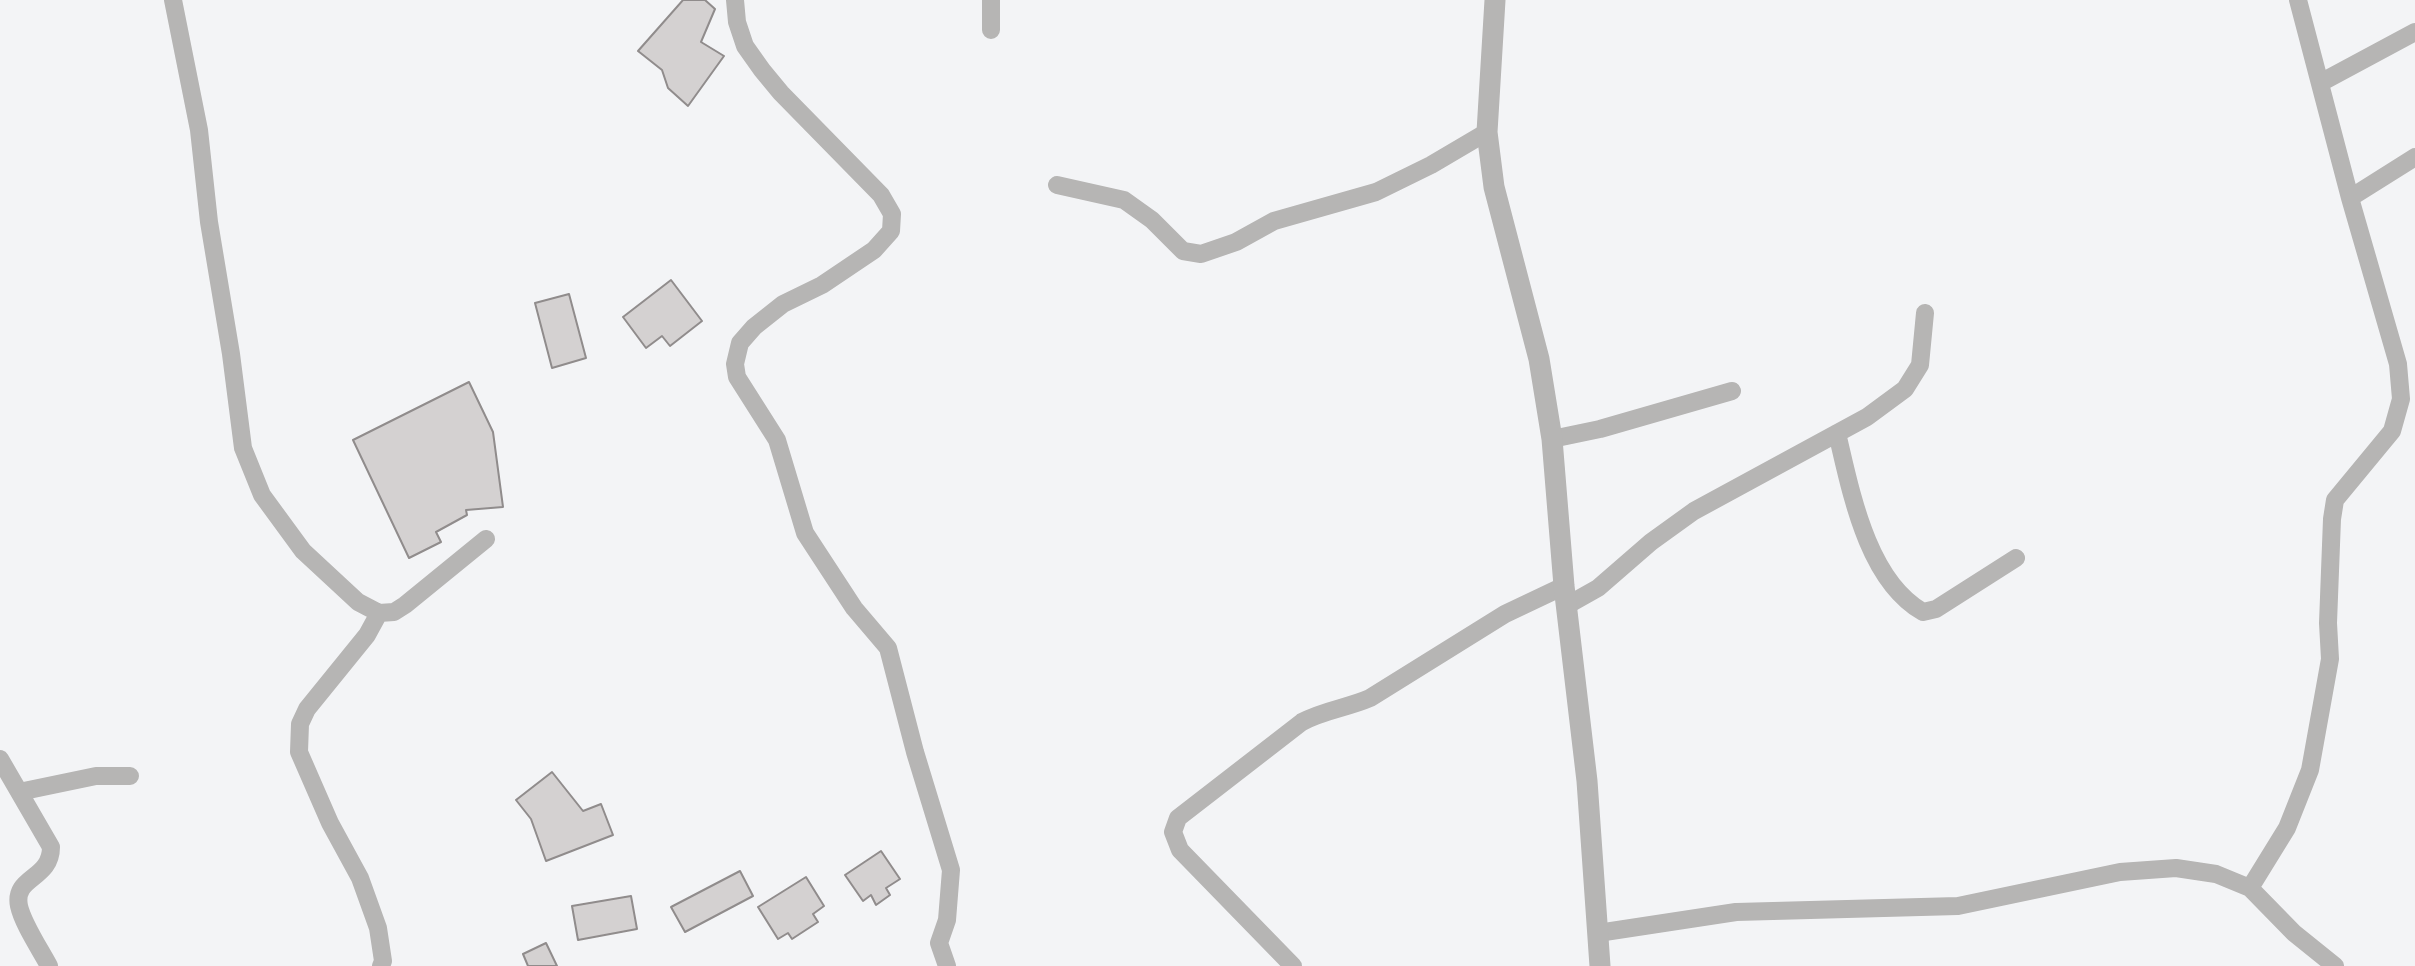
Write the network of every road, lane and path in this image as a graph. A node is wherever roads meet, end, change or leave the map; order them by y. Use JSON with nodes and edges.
{"nodes":[{"id":1,"x":173,"y":0,"type":"edge"},
{"id":2,"x":735,"y":0,"type":"edge"},
{"id":3,"x":991,"y":0,"type":"edge"},
{"id":4,"x":1495,"y":0,"type":"edge"},
{"id":5,"x":2298,"y":0,"type":"edge"},
{"id":6,"x":992,"y":30,"type":"dead end"},
{"id":7,"x":2415,"y":32,"type":"edge"},
{"id":8,"x":2320,"y":83,"type":"junction"},
{"id":9,"x":1487,"y":132,"type":"junction"},
{"id":10,"x":2415,"y":157,"type":"edge"},
{"id":11,"x":1057,"y":185,"type":"dead end"},
{"id":12,"x":2350,"y":198,"type":"junction"},
{"id":13,"x":1925,"y":313,"type":"dead end"},
{"id":14,"x":2407,"y":363,"type":"edge"},
{"id":15,"x":1732,"y":391,"type":"dead end"},
{"id":16,"x":1837,"y":433,"type":"junction"},
{"id":17,"x":1552,"y":439,"type":"junction"},
{"id":18,"x":486,"y":539,"type":"dead end"},
{"id":19,"x":2016,"y":558,"type":"dead end"},
{"id":20,"x":1565,"y":596,"type":"junction"},
{"id":21,"x":379,"y":613,"type":"junction"},
{"id":22,"x":0,"y":759,"type":"edge"},
{"id":23,"x":130,"y":776,"type":"dead end"},
{"id":24,"x":19,"y":792,"type":"junction"},
{"id":25,"x":2250,"y":888,"type":"junction"},
{"id":26,"x":1598,"y":933,"type":"junction"},
{"id":27,"x":49,"y":966,"type":"edge"},
{"id":28,"x":381,"y":966,"type":"edge"},
{"id":29,"x":947,"y":966,"type":"edge"},
{"id":30,"x":1293,"y":966,"type":"edge"},
{"id":31,"x":1600,"y":966,"type":"edge"},
{"id":32,"x":2335,"y":966,"type":"edge"}],
"edges":[{"from":1,"to":21,"type":"street"},
{"from":2,"to":29,"type":"street"},
{"from":3,"to":6,"type":"street"},
{"from":4,"to":9,"type":"street"},
{"from":5,"to":8,"type":"street"},
{"from":7,"to":8,"type":"street"},
{"from":8,"to":12,"type":"street"},
{"from":9,"to":11,"type":"street"},
{"from":9,"to":17,"type":"street"},
{"from":10,"to":12,"type":"street"},
{"from":12,"to":14,"type":"street"},
{"from":13,"to":16,"type":"street"},
{"from":14,"to":25,"type":"street"},
{"from":15,"to":17,"type":"street"},
{"from":16,"to":19,"type":"street"},
{"from":16,"to":20,"type":"street"},
{"from":17,"to":20,"type":"street"},
{"from":18,"to":21,"type":"street"},
{"from":20,"to":26,"type":"street"},
{"from":20,"to":30,"type":"street"},
{"from":21,"to":28,"type":"street"},
{"from":22,"to":24,"type":"street"},
{"from":23,"to":24,"type":"street"},
{"from":24,"to":27,"type":"street"},
{"from":25,"to":26,"type":"street"},
{"from":25,"to":32,"type":"street"},
{"from":26,"to":31,"type":"street"}]}
